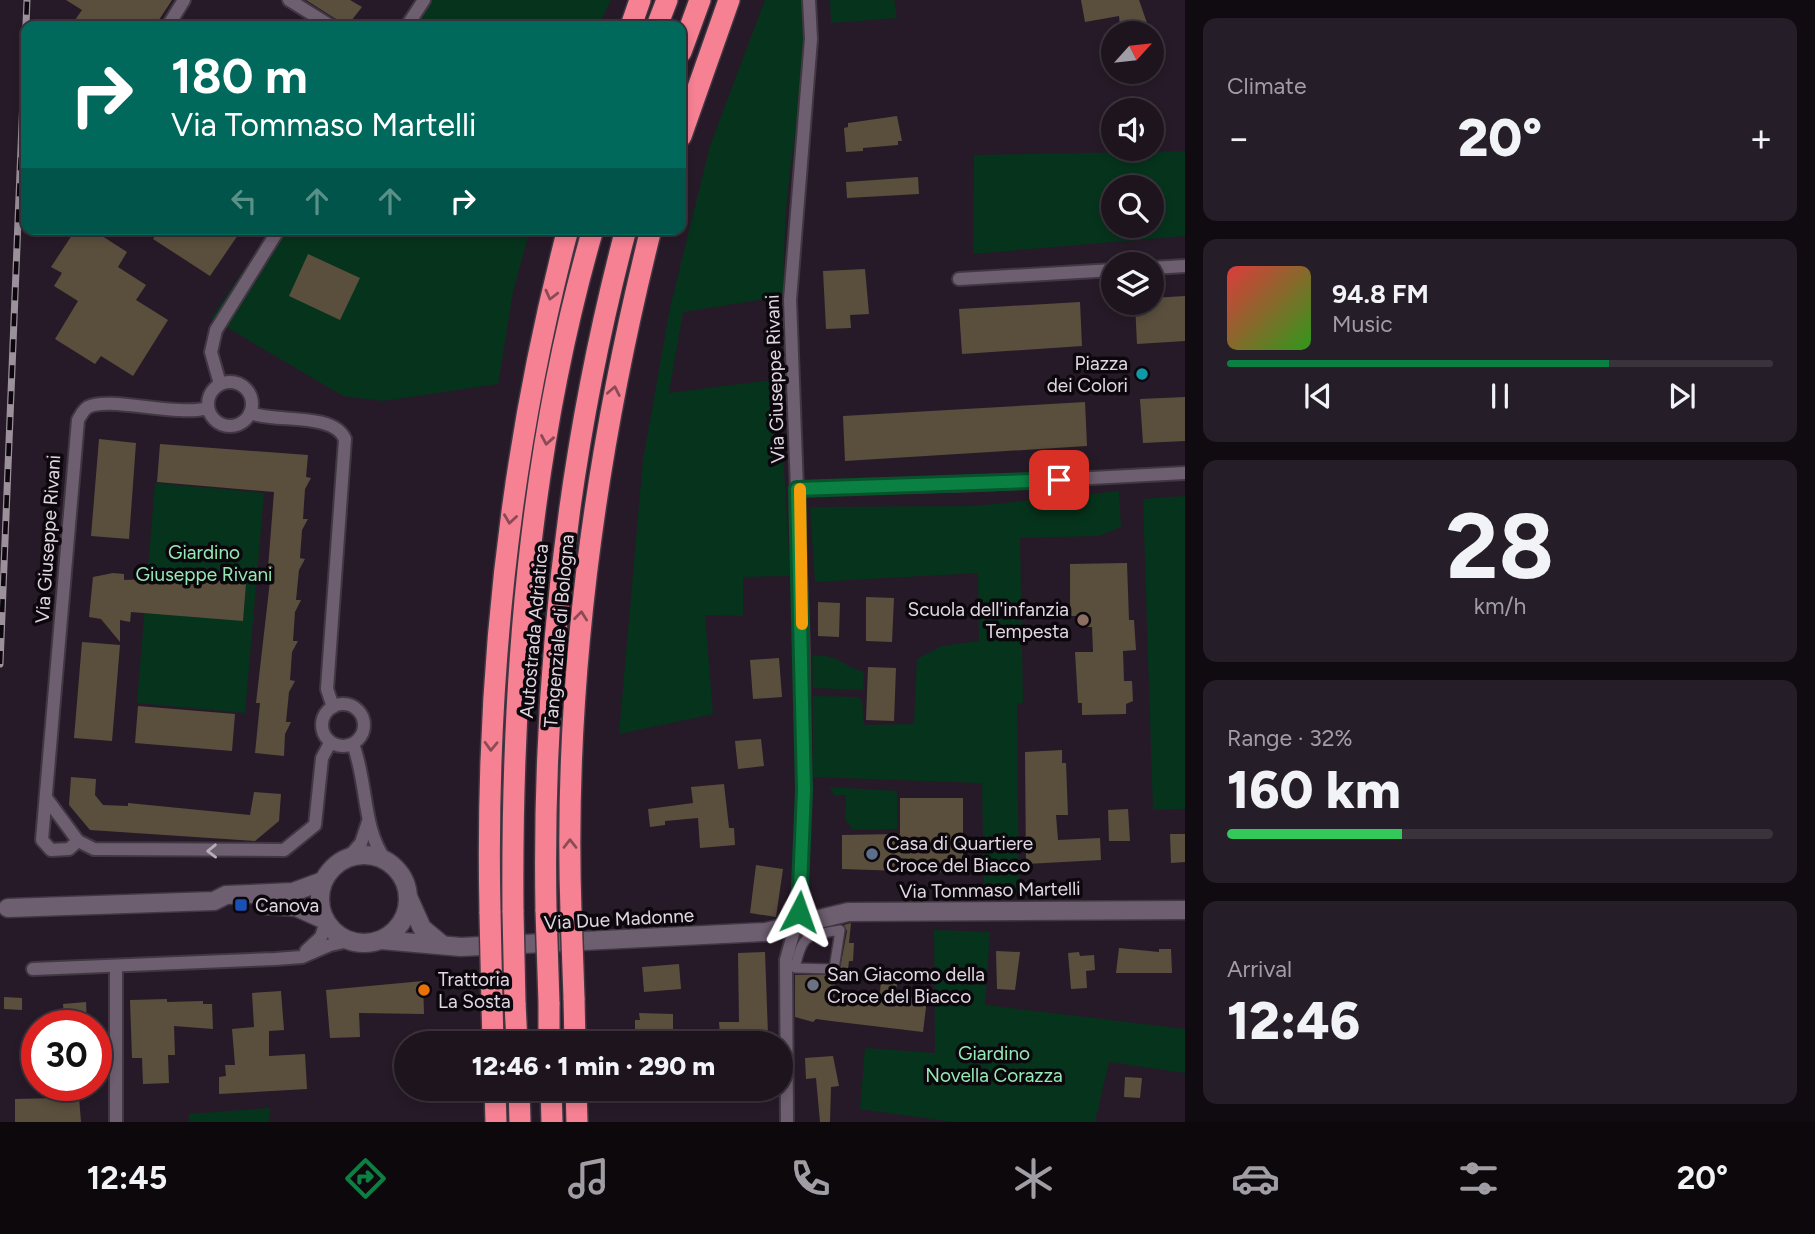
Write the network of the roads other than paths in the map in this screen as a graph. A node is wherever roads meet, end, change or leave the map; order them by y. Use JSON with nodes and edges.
{"nodes":[{"id":1,"x":184,"y":0,"type":"edge"},
{"id":2,"x":289,"y":0,"type":"edge"},
{"id":3,"x":424,"y":0,"type":"edge"},
{"id":4,"x":640,"y":0,"type":"edge"},
{"id":5,"x":667,"y":0,"type":"edge"},
{"id":6,"x":700,"y":0,"type":"edge"},
{"id":7,"x":729,"y":0,"type":"edge"},
{"id":8,"x":741,"y":0,"type":"edge"},
{"id":9,"x":809,"y":0,"type":"edge"},
{"id":10,"x":171,"y":21,"type":"edge"},
{"id":11,"x":323,"y":21,"type":"edge"},
{"id":12,"x":410,"y":21,"type":"edge"},
{"id":13,"x":633,"y":21,"type":"edge"},
{"id":14,"x":659,"y":21,"type":"edge"},
{"id":15,"x":686,"y":38,"type":"edge"},
{"id":16,"x":694,"y":96,"type":"junction"},
{"id":17,"x":686,"y":121,"type":"edge"},
{"id":18,"x":275,"y":235,"type":"edge"},
{"id":19,"x":567,"y":235,"type":"edge"},
{"id":20,"x":592,"y":235,"type":"edge"},
{"id":21,"x":625,"y":235,"type":"edge"},
{"id":22,"x":650,"y":235,"type":"edge"},
{"id":23,"x":1185,"y":266,"type":"edge"},
{"id":24,"x":1164,"y":267,"type":"edge"},
{"id":25,"x":1101,"y":271,"type":"edge"},
{"id":26,"x":959,"y":279,"type":"dead end"},
{"id":27,"x":220,"y":384,"type":"junction"},
{"id":28,"x":208,"y":408,"type":"junction"},
{"id":29,"x":250,"y":413,"type":"junction"},
{"id":30,"x":1185,"y":473,"type":"edge"},
{"id":31,"x":797,"y":489,"type":"junction"},
{"id":32,"x":333,"y":707,"type":"junction"},
{"id":33,"x":330,"y":743,"type":"junction"},
{"id":34,"x":353,"y":744,"type":"junction"},
{"id":35,"x":47,"y":798,"type":"junction"},
{"id":36,"x":369,"y":818,"type":"junction"},
{"id":37,"x":78,"y":841,"type":"junction"},
{"id":38,"x":348,"y":858,"type":"junction"},
{"id":39,"x":386,"y":861,"type":"junction"},
{"id":40,"x":323,"y":881,"type":"junction"},
{"id":41,"x":409,"y":899,"type":"junction"},
{"id":42,"x":214,"y":901,"type":"junction"},
{"id":43,"x":8,"y":908,"type":"dead end"},
{"id":44,"x":1185,"y":910,"type":"edge"},
{"id":45,"x":326,"y":921,"type":"junction"},
{"id":46,"x":797,"y":925,"type":"junction"},
{"id":47,"x":840,"y":930,"type":"joint"},
{"id":48,"x":381,"y":940,"type":"junction"},
{"id":49,"x":349,"y":941,"type":"junction"},
{"id":50,"x":443,"y":945,"type":"junction"},
{"id":51,"x":293,"y":958,"type":"junction"},
{"id":52,"x":116,"y":966,"type":"junction"},
{"id":53,"x":33,"y":969,"type":"dead end"},
{"id":54,"x":493,"y":1031,"type":"edge"},
{"id":55,"x":516,"y":1031,"type":"edge"},
{"id":56,"x":549,"y":1031,"type":"edge"},
{"id":57,"x":575,"y":1031,"type":"edge"},
{"id":58,"x":495,"y":1101,"type":"edge"},
{"id":59,"x":519,"y":1101,"type":"edge"},
{"id":60,"x":551,"y":1101,"type":"edge"},
{"id":61,"x":576,"y":1101,"type":"edge"},
{"id":62,"x":117,"y":1122,"type":"edge"},
{"id":63,"x":496,"y":1122,"type":"edge"},
{"id":64,"x":520,"y":1122,"type":"edge"},
{"id":65,"x":552,"y":1122,"type":"edge"},
{"id":66,"x":577,"y":1122,"type":"edge"},
{"id":67,"x":787,"y":1122,"type":"edge"}],
"edges":[{"from":1,"to":10,"type":"street"},
{"from":2,"to":11,"type":"street"},
{"from":3,"to":12,"type":"street"},
{"from":4,"to":13,"type":"highway"},
{"from":5,"to":14,"type":"highway"},
{"from":6,"to":15,"type":"highway"},
{"from":7,"to":16,"type":"highway"},
{"from":8,"to":16,"type":"highway"},
{"from":9,"to":31,"type":"street","name":"Via Giuseppe Rivani"},
{"from":16,"to":17,"type":"highway"},
{"from":18,"to":27,"type":"street"},
{"from":19,"to":54,"type":"highway","one_way":true,"bridge":true},
{"from":20,"to":55,"type":"highway","name":"Autostrada Adriatica","one_way":true,"bridge":true},
{"from":21,"to":56,"type":"highway","name":"Autostrada Adriatica","bridge":true},
{"from":57,"to":22,"type":"highway","name":"Tangenziale di Bologna","one_way":true,"bridge":true},
{"from":23,"to":24,"type":"street"},
{"from":25,"to":26,"type":"street"},
{"from":27,"to":28,"type":"street"},
{"from":27,"to":29,"type":"street"},
{"from":28,"to":29,"type":"street","name":"Via Giuseppe Rivani"},
{"from":28,"to":35,"type":"street","name":"Via Giuseppe Rivani"},
{"from":29,"to":32,"type":"street","name":"Via Giuseppe Rivani"},
{"from":30,"to":31,"type":"street"},
{"from":31,"to":46,"type":"street","name":"Via Giuseppe Rivani"},
{"from":32,"to":33,"type":"street","name":"Via Giuseppe Rivani"},
{"from":32,"to":34,"type":"street"},
{"from":33,"to":34,"type":"street"},
{"from":33,"to":37,"type":"street","name":"Via Giuseppe Rivani","one_way":true},
{"from":34,"to":36,"type":"street"},
{"from":35,"to":37,"type":"street"},
{"from":35,"to":37,"type":"street","name":"Via Giuseppe Rivani"},
{"from":36,"to":38,"type":"street"},
{"from":36,"to":39,"type":"street"},
{"from":38,"to":39,"type":"main road"},
{"from":38,"to":40,"type":"main road"},
{"from":39,"to":41,"type":"main road"},
{"from":40,"to":42,"type":"main road"},
{"from":40,"to":45,"type":"main road"},
{"from":41,"to":48,"type":"main road"},
{"from":41,"to":50,"type":"main road"},
{"from":42,"to":43,"type":"main road"},
{"from":42,"to":45,"type":"main road"},
{"from":44,"to":46,"type":"main road","name":"Via Tommaso Martelli"},
{"from":45,"to":49,"type":"main road"},
{"from":45,"to":51,"type":"street"},
{"from":46,"to":50,"type":"main road","name":"Via Due Madonne"},
{"from":46,"to":67,"type":"street","name":"Via Giuseppe Rivani"},
{"from":47,"to":47,"type":"street"},
{"from":48,"to":49,"type":"main road"},
{"from":48,"to":50,"type":"main road","name":"Via Due Madonne"},
{"from":49,"to":51,"type":"street"},
{"from":51,"to":52,"type":"street"},
{"from":52,"to":53,"type":"street"},
{"from":52,"to":62,"type":"street"},
{"from":58,"to":63,"type":"highway"},
{"from":59,"to":64,"type":"highway"},
{"from":60,"to":65,"type":"highway"},
{"from":61,"to":66,"type":"highway"}]}
